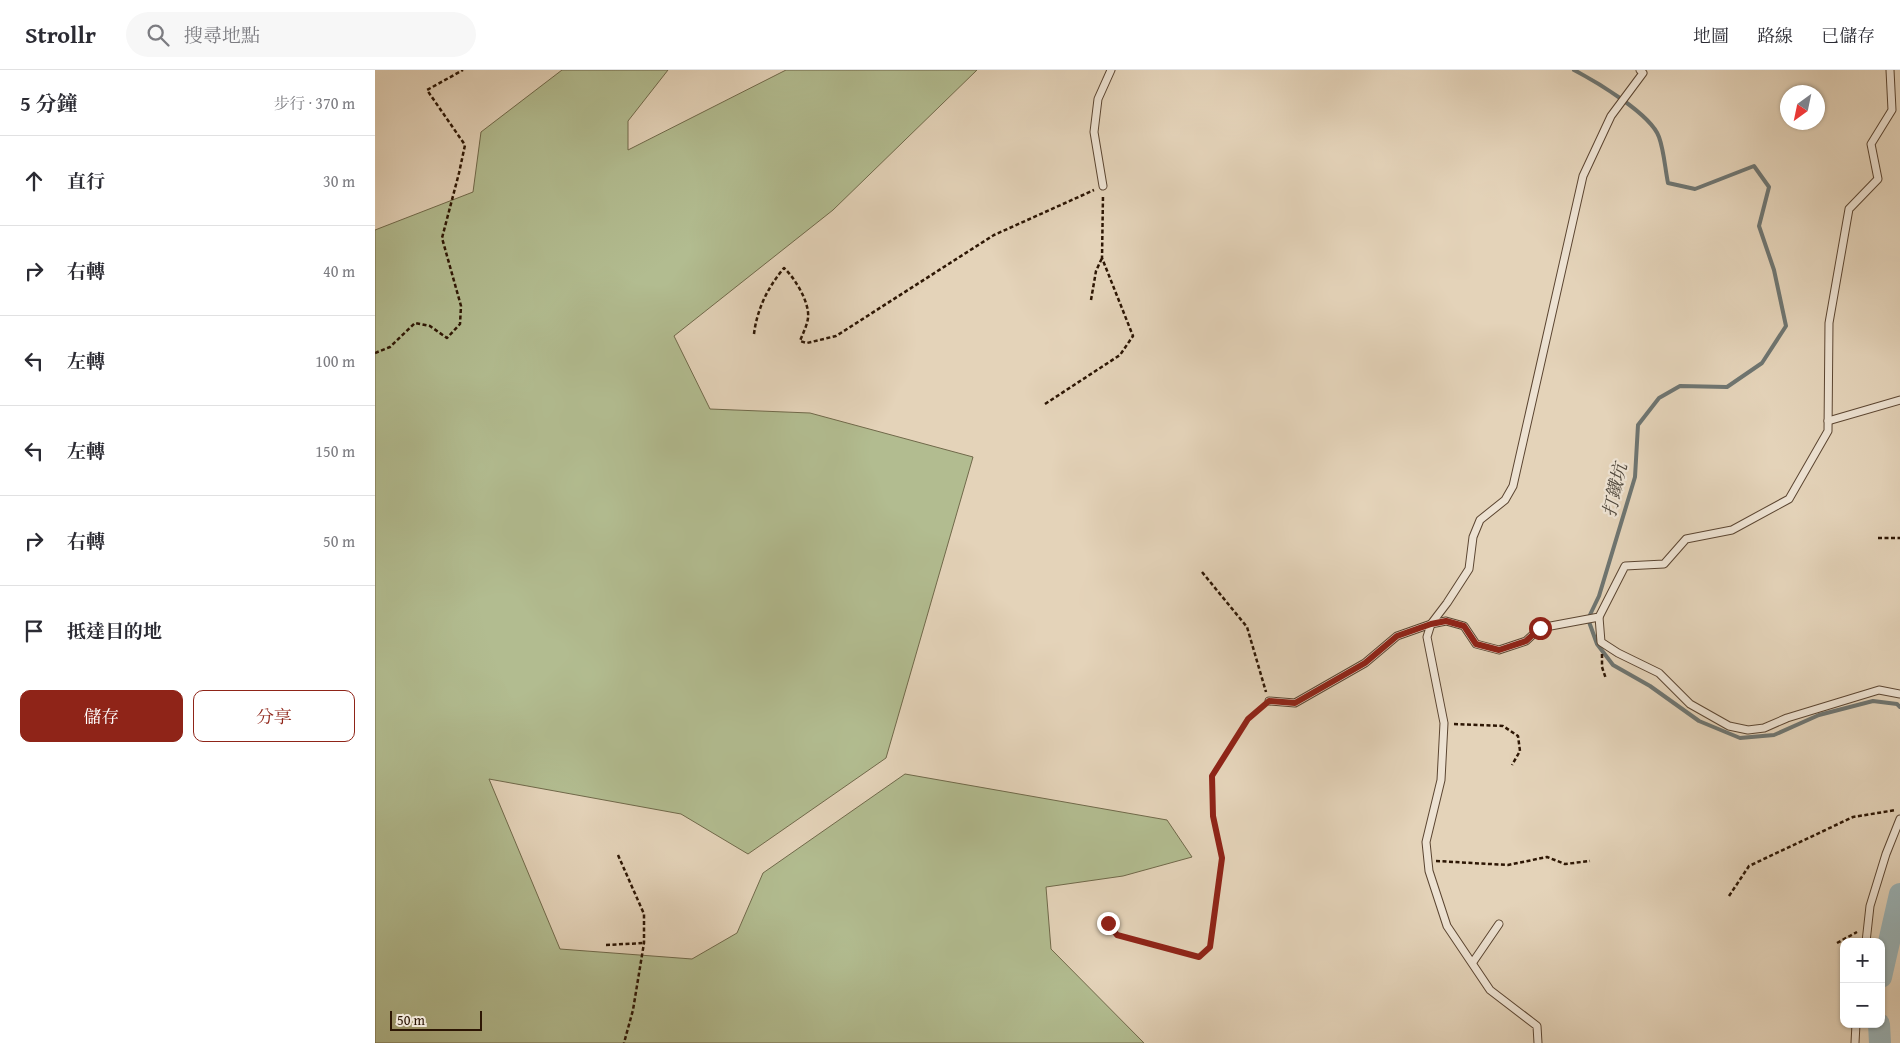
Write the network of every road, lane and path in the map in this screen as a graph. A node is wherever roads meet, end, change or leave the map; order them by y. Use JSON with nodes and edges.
{"nodes":[{"id":1,"x":463,"y":70,"type":"edge"},
{"id":2,"x":1111,"y":70,"type":"edge"},
{"id":3,"x":1640,"y":70,"type":"edge"},
{"id":4,"x":1890,"y":70,"type":"edge"},
{"id":5,"x":1103,"y":186,"type":"junction"},
{"id":6,"x":1102,"y":258,"type":"junction"},
{"id":7,"x":1091,"y":300,"type":"dead end"},
{"id":8,"x":754,"y":334,"type":"dead end"},
{"id":9,"x":375,"y":353,"type":"edge"},
{"id":10,"x":1900,"y":400,"type":"edge"},
{"id":11,"x":1045,"y":404,"type":"dead end"},
{"id":12,"x":1828,"y":421,"type":"junction"},
{"id":13,"x":1878,"y":538,"type":"dead end"},
{"id":14,"x":1900,"y":538,"type":"edge"},
{"id":15,"x":1201,"y":572,"type":"dead end"},
{"id":16,"x":1599,"y":617,"type":"junction"},
{"id":17,"x":1431,"y":624,"type":"junction"},
{"id":18,"x":1601,"y":642,"type":"junction"},
{"id":19,"x":1606,"y":679,"type":"dead end"},
{"id":20,"x":1900,"y":694,"type":"edge"},
{"id":21,"x":1269,"y":701,"type":"junction"},
{"id":22,"x":1444,"y":723,"type":"junction"},
{"id":23,"x":1512,"y":764,"type":"dead end"},
{"id":24,"x":1900,"y":809,"type":"edge"},
{"id":25,"x":1900,"y":818,"type":"edge"},
{"id":26,"x":618,"y":854,"type":"dead end"},
{"id":27,"x":1428,"y":860,"type":"junction"},
{"id":28,"x":1590,"y":861,"type":"dead end"},
{"id":29,"x":1729,"y":896,"type":"dead end"},
{"id":30,"x":1108,"y":923,"type":"dead end"},
{"id":31,"x":1499,"y":924,"type":"dead end"},
{"id":32,"x":1868,"y":926,"type":"junction"},
{"id":33,"x":1866,"y":938,"type":"edge"},
{"id":34,"x":644,"y":943,"type":"junction"},
{"id":35,"x":1837,"y":943,"type":"dead end"},
{"id":36,"x":606,"y":945,"type":"dead end"},
{"id":37,"x":1473,"y":962,"type":"junction"},
{"id":38,"x":1856,"y":1028,"type":"edge"},
{"id":39,"x":624,"y":1043,"type":"edge"},
{"id":40,"x":1537,"y":1043,"type":"edge"},
{"id":41,"x":1855,"y":1043,"type":"edge"}],
"edges":[{"from":1,"to":9,"type":"path"},
{"from":2,"to":5,"type":"lane"},
{"from":3,"to":17,"type":"lane"},
{"from":4,"to":12,"type":"lane"},
{"from":5,"to":6,"type":"path"},
{"from":5,"to":8,"type":"path"},
{"from":6,"to":7,"type":"path"},
{"from":6,"to":11,"type":"path"},
{"from":10,"to":12,"type":"lane"},
{"from":12,"to":16,"type":"lane"},
{"from":13,"to":14,"type":"path"},
{"from":15,"to":21,"type":"path"},
{"from":16,"to":17,"type":"lane"},
{"from":16,"to":18,"type":"lane"},
{"from":17,"to":21,"type":"lane"},
{"from":17,"to":22,"type":"lane"},
{"from":18,"to":19,"type":"path"},
{"from":18,"to":20,"type":"lane"},
{"from":21,"to":30,"type":"path"},
{"from":22,"to":23,"type":"path"},
{"from":22,"to":27,"type":"lane"},
{"from":24,"to":29,"type":"path"},
{"from":25,"to":32,"type":"lane"},
{"from":26,"to":34,"type":"path"},
{"from":27,"to":28,"type":"path"},
{"from":27,"to":37,"type":"lane"},
{"from":31,"to":37,"type":"lane"},
{"from":32,"to":33,"type":"lane"},
{"from":32,"to":35,"type":"path"},
{"from":34,"to":36,"type":"path"},
{"from":34,"to":39,"type":"path"},
{"from":37,"to":40,"type":"lane"},
{"from":38,"to":41,"type":"lane"}]}
